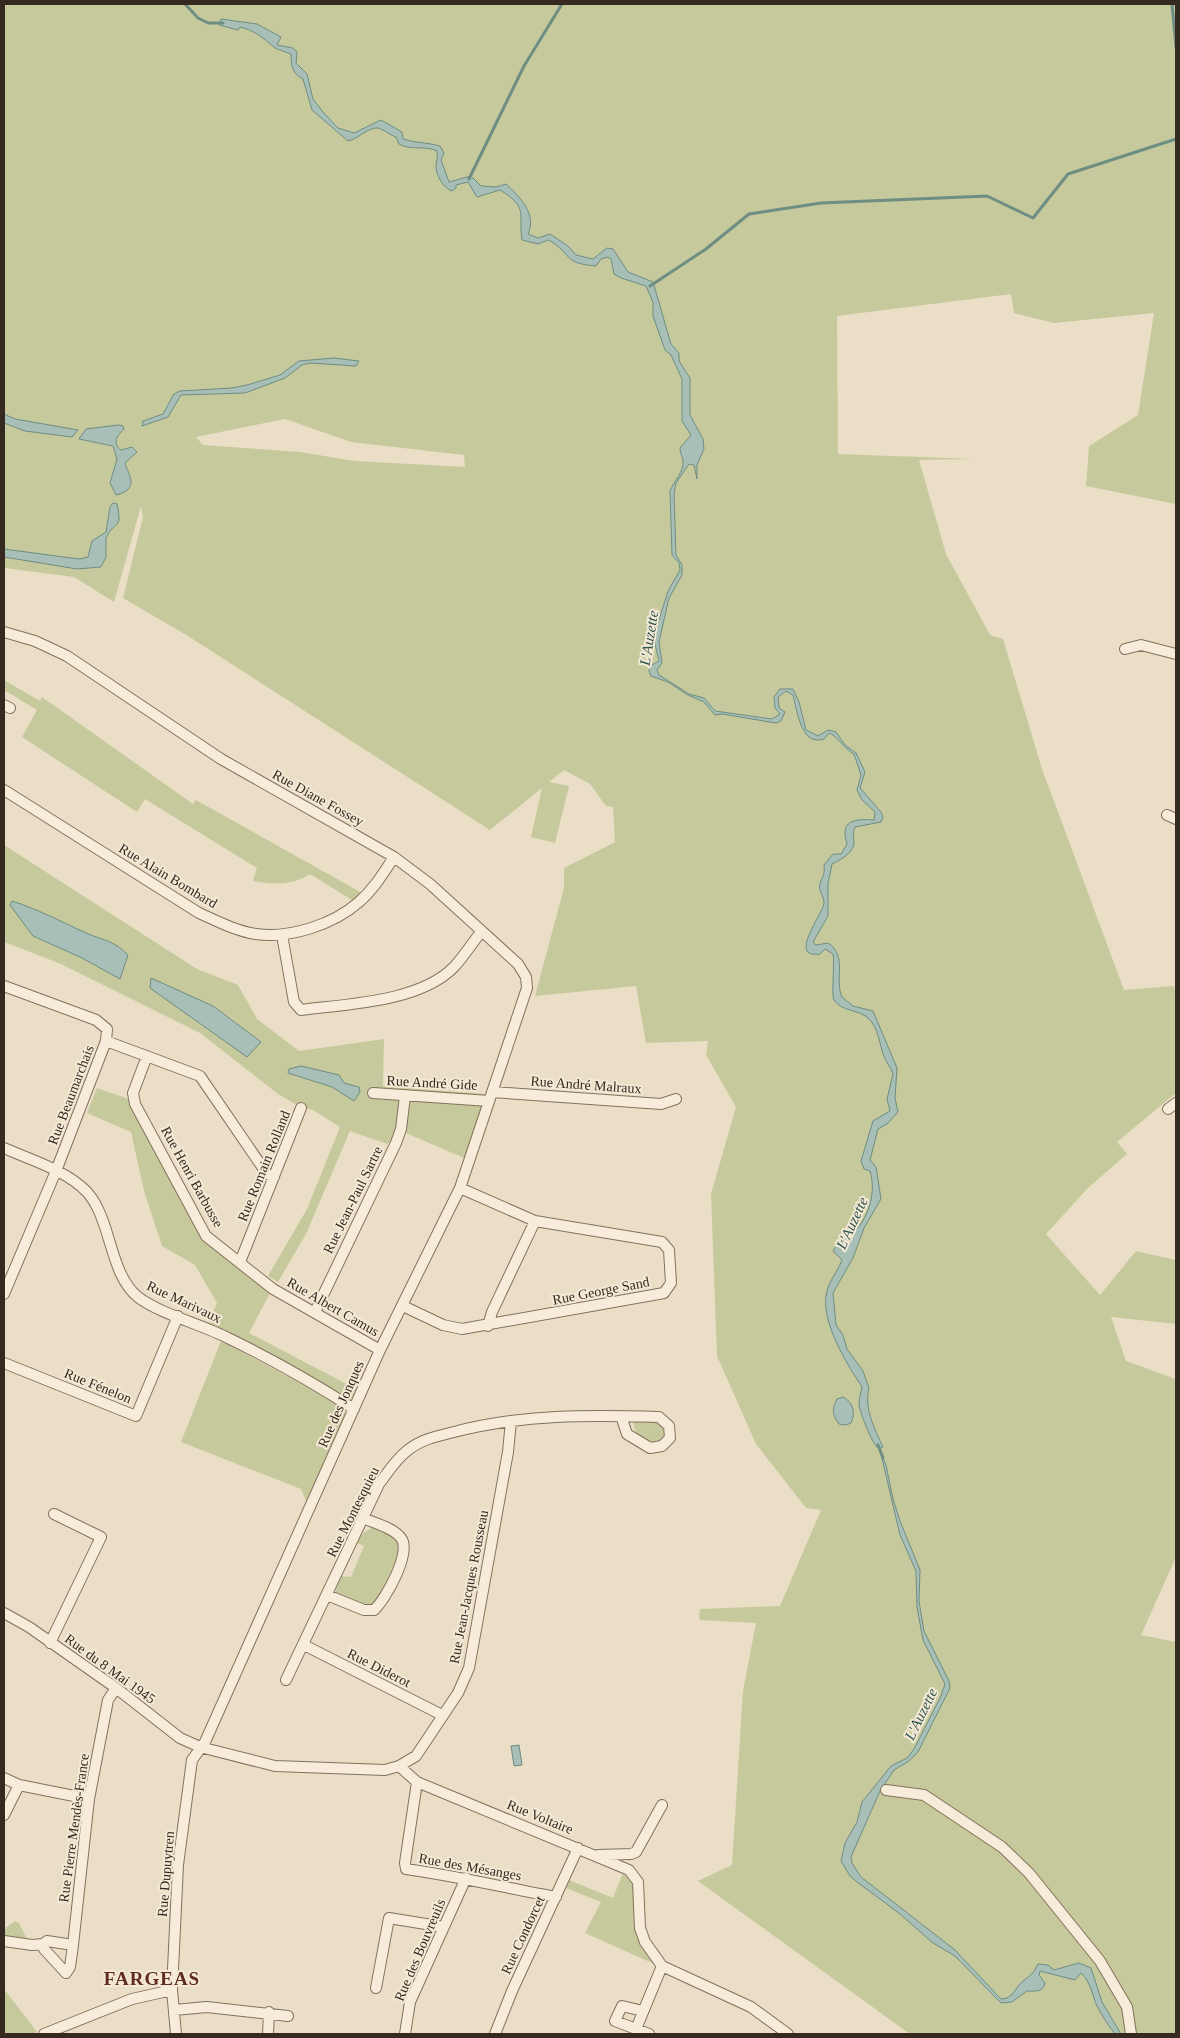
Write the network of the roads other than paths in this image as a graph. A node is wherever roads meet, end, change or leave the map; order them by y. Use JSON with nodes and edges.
{"nodes":[{"id":1,"x":4,"y":632,"type":"edge"},
{"id":2,"x":1125,"y":649,"type":"dead end"},
{"id":3,"x":1176,"y":654,"type":"edge"},
{"id":4,"x":4,"y":790,"type":"edge"},
{"id":5,"x":394,"y":857,"type":"junction"},
{"id":6,"x":482,"y":931,"type":"junction"},
{"id":7,"x":282,"y":934,"type":"junction"},
{"id":8,"x":4,"y":986,"type":"edge"},
{"id":9,"x":106,"y":1041,"type":"junction"},
{"id":10,"x":504,"y":1055,"type":"joint"},
{"id":11,"x":147,"y":1056,"type":"junction"},
{"id":12,"x":373,"y":1093,"type":"dead end"},
{"id":13,"x":405,"y":1096,"type":"junction"},
{"id":14,"x":491,"y":1097,"type":"junction"},
{"id":15,"x":676,"y":1099,"type":"dead end"},
{"id":16,"x":1176,"y":1103,"type":"edge"},
{"id":17,"x":301,"y":1108,"type":"dead end"},
{"id":18,"x":1168,"y":1109,"type":"dead end"},
{"id":19,"x":4,"y":1148,"type":"edge"},
{"id":20,"x":56,"y":1171,"type":"junction"},
{"id":21,"x":274,"y":1177,"type":"junction"},
{"id":22,"x":460,"y":1188,"type":"junction"},
{"id":23,"x":535,"y":1221,"type":"junction"},
{"id":24,"x":240,"y":1262,"type":"junction"},
{"id":25,"x":273,"y":1288,"type":"joint"},
{"id":26,"x":4,"y":1294,"type":"edge"},
{"id":27,"x":403,"y":1306,"type":"junction"},
{"id":28,"x":314,"y":1312,"type":"junction"},
{"id":29,"x":178,"y":1316,"type":"junction"},
{"id":30,"x":488,"y":1326,"type":"junction"},
{"id":31,"x":380,"y":1350,"type":"junction"},
{"id":32,"x":4,"y":1364,"type":"edge"},
{"id":33,"x":354,"y":1409,"type":"junction"},
{"id":34,"x":621,"y":1416,"type":"junction"},
{"id":35,"x":511,"y":1421,"type":"junction"},
{"id":36,"x":54,"y":1514,"type":"dead end"},
{"id":37,"x":363,"y":1518,"type":"junction"},
{"id":38,"x":327,"y":1595,"type":"junction"},
{"id":39,"x":4,"y":1613,"type":"edge"},
{"id":40,"x":50,"y":1643,"type":"junction"},
{"id":41,"x":304,"y":1645,"type":"junction"},
{"id":42,"x":286,"y":1680,"type":"dead end"},
{"id":43,"x":116,"y":1688,"type":"junction"},
{"id":44,"x":442,"y":1715,"type":"junction"},
{"id":45,"x":200,"y":1747,"type":"junction"},
{"id":46,"x":192,"y":1760,"type":"joint"},
{"id":47,"x":399,"y":1766,"type":"junction"},
{"id":48,"x":4,"y":1778,"type":"edge"},
{"id":49,"x":417,"y":1782,"type":"junction"},
{"id":50,"x":19,"y":1785,"type":"junction"},
{"id":51,"x":886,"y":1790,"type":"dead end"},
{"id":52,"x":89,"y":1799,"type":"junction"},
{"id":53,"x":662,"y":1805,"type":"dead end"},
{"id":54,"x":4,"y":1815,"type":"edge"},
{"id":55,"x":578,"y":1848,"type":"junction"},
{"id":56,"x":595,"y":1855,"type":"junction"},
{"id":57,"x":466,"y":1878,"type":"junction"},
{"id":58,"x":556,"y":1897,"type":"junction"},
{"id":59,"x":444,"y":1927,"type":"junction"},
{"id":60,"x":4,"y":1941,"type":"edge"},
{"id":61,"x":43,"y":1944,"type":"junction"},
{"id":62,"x":73,"y":1945,"type":"junction"},
{"id":63,"x":662,"y":1966,"type":"junction"},
{"id":64,"x":376,"y":1988,"type":"dead end"},
{"id":65,"x":172,"y":1990,"type":"junction"},
{"id":66,"x":174,"y":2010,"type":"junction"},
{"id":67,"x":268,"y":2012,"type":"junction"},
{"id":68,"x":643,"y":2012,"type":"junction"},
{"id":69,"x":288,"y":2016,"type":"dead end"},
{"id":70,"x":636,"y":2029,"type":"junction"},
{"id":71,"x":783,"y":2033,"type":"edge"},
{"id":72,"x":44,"y":2034,"type":"edge"},
{"id":73,"x":176,"y":2034,"type":"edge"},
{"id":74,"x":268,"y":2034,"type":"edge"},
{"id":75,"x":405,"y":2034,"type":"edge"},
{"id":76,"x":495,"y":2034,"type":"edge"},
{"id":77,"x":648,"y":2034,"type":"edge"},
{"id":78,"x":1131,"y":2034,"type":"edge"}],
"edges":[{"from":1,"to":5,"type":"street","name":"Rue Diane Fossey"},
{"from":2,"to":3,"type":"street"},
{"from":4,"to":7,"type":"street","name":"Rue Alain Bombard"},
{"from":5,"to":6,"type":"street","name":"Rue Diane Fossey"},
{"from":5,"to":7,"type":"street","name":"Rue Alain Bombard"},
{"from":6,"to":7,"type":"street"},
{"from":6,"to":10,"type":"street","name":"Rue Diane Fossey"},
{"from":8,"to":9,"type":"street","name":"Rue Beaumarchais"},
{"from":9,"to":11,"type":"street"},
{"from":9,"to":20,"type":"street","name":"Rue Beaumarchais"},
{"from":10,"to":14,"type":"street","name":"Rue des Jonques"},
{"from":11,"to":21,"type":"street"},
{"from":11,"to":24,"type":"street","name":"Rue Henri Barbusse"},
{"from":12,"to":13,"type":"street","name":"Rue André Gide"},
{"from":13,"to":14,"type":"street","name":"Rue André Gide"},
{"from":13,"to":28,"type":"street","name":"Rue Jean-Paul Sartre"},
{"from":14,"to":15,"type":"street","name":"Rue André Malraux"},
{"from":14,"to":22,"type":"street","name":"Rue des Jonques"},
{"from":16,"to":18,"type":"street"},
{"from":17,"to":21,"type":"street","name":"Rue Romain Rolland"},
{"from":19,"to":20,"type":"street","name":"Rue Marivaux"},
{"from":20,"to":26,"type":"street"},
{"from":20,"to":29,"type":"street","name":"Rue Marivaux"},
{"from":21,"to":24,"type":"street","name":"Rue Romain Rolland"},
{"from":22,"to":23,"type":"street","name":"Rue George Sand"},
{"from":22,"to":27,"type":"street","name":"Rue des Jonques"},
{"from":23,"to":30,"type":"street"},
{"from":23,"to":30,"type":"street","name":"Rue George Sand"},
{"from":24,"to":25,"type":"street","name":"Rue Henri Barbusse"},
{"from":25,"to":28,"type":"street","name":"Rue Albert Camus"},
{"from":27,"to":30,"type":"street","name":"Rue George Sand"},
{"from":27,"to":31,"type":"street","name":"Rue des Jonques"},
{"from":28,"to":31,"type":"street","name":"Rue Albert Camus"},
{"from":29,"to":32,"type":"street","name":"Rue Fénelon"},
{"from":29,"to":33,"type":"street","name":"Rue Marivaux"},
{"from":31,"to":33,"type":"street","name":"Rue des Jonques"},
{"from":33,"to":45,"type":"street","name":"Rue des Jonques"},
{"from":34,"to":34,"type":"street","name":"Rue Montesquieu"},
{"from":34,"to":35,"type":"street","name":"Rue Montesquieu"},
{"from":35,"to":37,"type":"street","name":"Rue Montesquieu"},
{"from":35,"to":44,"type":"street","name":"Rue Jean-Jacques Rousseau"},
{"from":36,"to":40,"type":"street"},
{"from":37,"to":38,"type":"street","name":"Rue Montesquieu"},
{"from":37,"to":38,"type":"street"},
{"from":38,"to":41,"type":"street","name":"Rue Montesquieu"},
{"from":39,"to":40,"type":"street","name":"Rue du 8 Mai 1945"},
{"from":40,"to":43,"type":"street","name":"Rue du 8 Mai 1945"},
{"from":41,"to":42,"type":"street","name":"Rue Montesquieu"},
{"from":41,"to":44,"type":"street","name":"Rue Diderot"},
{"from":43,"to":45,"type":"street","name":"Rue du 8 Mai 1945"},
{"from":43,"to":52,"type":"street","name":"Rue Pierre Mendès-France"},
{"from":44,"to":47,"type":"street","name":"Rue Jean-Jacques Rousseau"},
{"from":45,"to":46,"type":"street","name":"Rue des Jonques"},
{"from":45,"to":47,"type":"street"},
{"from":46,"to":65,"type":"street","name":"Rue Dupuytren"},
{"from":47,"to":49,"type":"street","name":"Rue Voltaire"},
{"from":48,"to":50,"type":"street"},
{"from":49,"to":55,"type":"street","name":"Rue Voltaire"},
{"from":49,"to":57,"type":"street","name":"Rue des Mésanges"},
{"from":50,"to":52,"type":"street"},
{"from":50,"to":54,"type":"street"},
{"from":51,"to":78,"type":"street"},
{"from":52,"to":62,"type":"street","name":"Rue Pierre Mendès-France"},
{"from":53,"to":56,"type":"street"},
{"from":55,"to":56,"type":"street","name":"Rue Voltaire"},
{"from":55,"to":58,"type":"street","name":"Rue Condorcet"},
{"from":56,"to":63,"type":"street","name":"Rue Voltaire"},
{"from":57,"to":58,"type":"street","name":"Rue des Mésanges"},
{"from":57,"to":59,"type":"street","name":"Rue des Bouvreuils"},
{"from":58,"to":76,"type":"street","name":"Rue Condorcet"},
{"from":59,"to":64,"type":"street"},
{"from":59,"to":75,"type":"street","name":"Rue des Bouvreuils"},
{"from":60,"to":61,"type":"street"},
{"from":61,"to":62,"type":"street"},
{"from":61,"to":62,"type":"street","name":"Rue Pierre Mendès-France"},
{"from":63,"to":68,"type":"street"},
{"from":63,"to":71,"type":"street","name":"Rue Voltaire"},
{"from":65,"to":66,"type":"street","name":"Rue Dupuytren"},
{"from":65,"to":72,"type":"street"},
{"from":66,"to":67,"type":"street"},
{"from":66,"to":73,"type":"street","name":"Rue Dupuytren"},
{"from":67,"to":69,"type":"street"},
{"from":67,"to":74,"type":"street"},
{"from":68,"to":70,"type":"street"},
{"from":68,"to":70,"type":"street"},
{"from":70,"to":77,"type":"street"}]}
